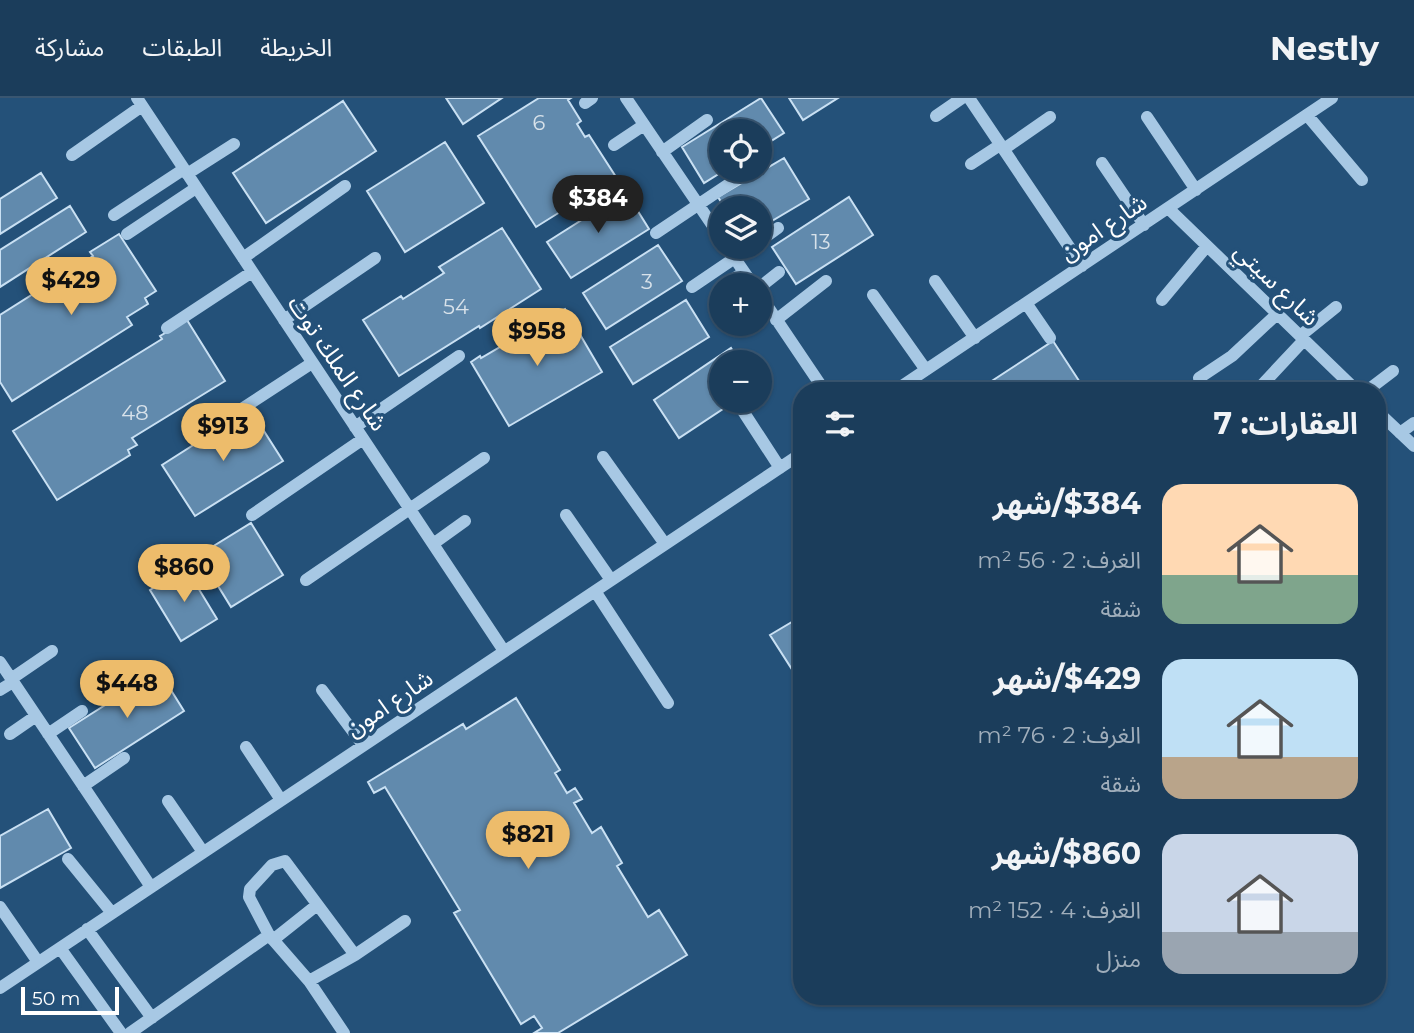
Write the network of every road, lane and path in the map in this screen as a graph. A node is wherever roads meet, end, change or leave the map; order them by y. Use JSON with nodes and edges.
{"nodes":[{"id":1,"x":626,"y":98,"type":"edge"},
{"id":2,"x":962,"y":98,"type":"edge"},
{"id":3,"x":969,"y":98,"type":"edge"},
{"id":4,"x":1332,"y":98,"type":"edge"},
{"id":5,"x":139,"y":100,"type":"edge"},
{"id":6,"x":1316,"y":102,"type":"edge"},
{"id":7,"x":1307,"y":115,"type":"junction"},
{"id":8,"x":936,"y":116,"type":"dead end"},
{"id":9,"x":1050,"y":117,"type":"dead end"},
{"id":10,"x":1147,"y":117,"type":"dead end"},
{"id":11,"x":707,"y":120,"type":"dead end"},
{"id":12,"x":644,"y":125,"type":"junction"},
{"id":13,"x":234,"y":144,"type":"dead end"},
{"id":14,"x":614,"y":145,"type":"dead end"},
{"id":15,"x":1002,"y":147,"type":"junction"},
{"id":16,"x":662,"y":152,"type":"junction"},
{"id":17,"x":72,"y":155,"type":"dead end"},
{"id":18,"x":1102,"y":163,"type":"dead end"},
{"id":19,"x":971,"y":164,"type":"dead end"},
{"id":20,"x":186,"y":172,"type":"junction"},
{"id":21,"x":1362,"y":180,"type":"dead end"},
{"id":22,"x":732,"y":182,"type":"edge"},
{"id":23,"x":345,"y":186,"type":"dead end"},
{"id":24,"x":197,"y":188,"type":"junction"},
{"id":25,"x":1196,"y":190,"type":"junction"},
{"id":26,"x":698,"y":204,"type":"junction"},
{"id":27,"x":1169,"y":209,"type":"junction"},
{"id":28,"x":114,"y":215,"type":"dead end"},
{"id":29,"x":709,"y":220,"type":"edge"},
{"id":30,"x":1144,"y":225,"type":"junction"},
{"id":31,"x":778,"y":228,"type":"dead end"},
{"id":32,"x":772,"y":232,"type":"edge"},
{"id":33,"x":656,"y":233,"type":"dead end"},
{"id":34,"x":127,"y":234,"type":"dead end"},
{"id":35,"x":1207,"y":246,"type":"junction"},
{"id":36,"x":243,"y":258,"type":"junction"},
{"id":37,"x":375,"y":258,"type":"dead end"},
{"id":38,"x":723,"y":259,"type":"edge"},
{"id":39,"x":736,"y":259,"type":"edge"},
{"id":40,"x":1082,"y":266,"type":"junction"},
{"id":41,"x":252,"y":272,"type":"junction"},
{"id":42,"x":744,"y":272,"type":"edge"},
{"id":43,"x":779,"y":272,"type":"dead end"},
{"id":44,"x":772,"y":278,"type":"edge"},
{"id":45,"x":826,"y":281,"type":"dead end"},
{"id":46,"x":935,"y":281,"type":"dead end"},
{"id":47,"x":692,"y":287,"type":"dead end"},
{"id":48,"x":873,"y":295,"type":"dead end"},
{"id":49,"x":1163,"y":300,"type":"dead end"},
{"id":50,"x":1026,"y":303,"type":"junction"},
{"id":51,"x":1336,"y":307,"type":"dead end"},
{"id":52,"x":772,"y":314,"type":"edge"},
{"id":53,"x":1277,"y":314,"type":"junction"},
{"id":54,"x":284,"y":320,"type":"junction"},
{"id":55,"x":776,"y":320,"type":"junction"},
{"id":56,"x":167,"y":328,"type":"dead end"},
{"id":57,"x":975,"y":338,"type":"junction"},
{"id":58,"x":1050,"y":338,"type":"dead end"},
{"id":59,"x":1302,"y":338,"type":"junction"},
{"id":60,"x":459,"y":356,"type":"dead end"},
{"id":61,"x":312,"y":363,"type":"junction"},
{"id":62,"x":926,"y":370,"type":"junction"},
{"id":63,"x":1393,"y":371,"type":"dead end"},
{"id":64,"x":1199,"y":378,"type":"dead end"},
{"id":65,"x":819,"y":382,"type":"edge"},
{"id":66,"x":908,"y":382,"type":"edge"},
{"id":67,"x":1264,"y":382,"type":"edge"},
{"id":68,"x":1348,"y":382,"type":"edge"},
{"id":69,"x":1379,"y":382,"type":"edge"},
{"id":70,"x":744,"y":413,"type":"edge"},
{"id":71,"x":1386,"y":420,"type":"edge"},
{"id":72,"x":1414,"y":423,"type":"edge"},
{"id":73,"x":214,"y":427,"type":"dead end"},
{"id":74,"x":355,"y":427,"type":"junction"},
{"id":75,"x":1400,"y":433,"type":"junction"},
{"id":76,"x":363,"y":439,"type":"junction"},
{"id":77,"x":1414,"y":446,"type":"edge"},
{"id":78,"x":603,"y":457,"type":"dead end"},
{"id":79,"x":484,"y":458,"type":"dead end"},
{"id":80,"x":793,"y":459,"type":"edge"},
{"id":81,"x":780,"y":468,"type":"junction"},
{"id":82,"x":410,"y":509,"type":"junction"},
{"id":83,"x":251,"y":515,"type":"dead end"},
{"id":84,"x":566,"y":515,"type":"dead end"},
{"id":85,"x":465,"y":521,"type":"dead end"},
{"id":86,"x":433,"y":544,"type":"junction"},
{"id":87,"x":665,"y":544,"type":"junction"},
{"id":88,"x":306,"y":580,"type":"dead end"},
{"id":89,"x":611,"y":580,"type":"junction"},
{"id":90,"x":595,"y":591,"type":"junction"},
{"id":91,"x":52,"y":651,"type":"dead end"},
{"id":92,"x":504,"y":651,"type":"junction"},
{"id":93,"x":0,"y":662,"type":"edge"},
{"id":94,"x":12,"y":680,"type":"junction"},
{"id":95,"x":0,"y":690,"type":"edge"},
{"id":96,"x":322,"y":690,"type":"dead end"},
{"id":97,"x":668,"y":703,"type":"dead end"},
{"id":98,"x":82,"y":710,"type":"dead end"},
{"id":99,"x":36,"y":716,"type":"junction"},
{"id":100,"x":10,"y":734,"type":"dead end"},
{"id":101,"x":48,"y":734,"type":"junction"},
{"id":102,"x":363,"y":746,"type":"junction"},
{"id":103,"x":246,"y":747,"type":"dead end"},
{"id":104,"x":124,"y":758,"type":"dead end"},
{"id":105,"x":83,"y":786,"type":"junction"},
{"id":106,"x":168,"y":800,"type":"dead end"},
{"id":107,"x":281,"y":800,"type":"junction"},
{"id":108,"x":203,"y":852,"type":"junction"},
{"id":109,"x":68,"y":859,"type":"dead end"},
{"id":110,"x":151,"y":887,"type":"junction"},
{"id":111,"x":317,"y":905,"type":"junction"},
{"id":112,"x":0,"y":907,"type":"edge"},
{"id":113,"x":112,"y":913,"type":"junction"},
{"id":114,"x":405,"y":921,"type":"dead end"},
{"id":115,"x":87,"y":929,"type":"junction"},
{"id":116,"x":271,"y":938,"type":"junction"},
{"id":117,"x":60,"y":948,"type":"junction"},
{"id":118,"x":355,"y":955,"type":"junction"},
{"id":119,"x":38,"y":962,"type":"junction"},
{"id":120,"x":309,"y":981,"type":"junction"},
{"id":121,"x":0,"y":988,"type":"edge"},
{"id":122,"x":152,"y":1018,"type":"junction"},
{"id":123,"x":121,"y":1033,"type":"edge"},
{"id":124,"x":130,"y":1033,"type":"edge"},
{"id":125,"x":344,"y":1033,"type":"edge"}],
"edges":[{"from":1,"to":12,"type":"lane"},
{"from":2,"to":8,"type":"lane"},
{"from":3,"to":15,"type":"lane"},
{"from":4,"to":6,"type":"lane","name":"شارع امون"},
{"from":5,"to":17,"type":"lane"},
{"from":5,"to":20,"type":"lane","name":"شارع الملك توت"},
{"from":6,"to":7,"type":"lane","name":"شارع امون"},
{"from":7,"to":21,"type":"lane"},
{"from":7,"to":25,"type":"lane","name":"شارع امون"},
{"from":9,"to":15,"type":"lane"},
{"from":10,"to":25,"type":"lane"},
{"from":11,"to":16,"type":"lane"},
{"from":12,"to":14,"type":"lane"},
{"from":12,"to":16,"type":"lane"},
{"from":13,"to":20,"type":"lane"},
{"from":15,"to":19,"type":"lane"},
{"from":15,"to":40,"type":"lane"},
{"from":16,"to":26,"type":"lane"},
{"from":18,"to":30,"type":"lane"},
{"from":20,"to":24,"type":"lane","name":"شارع الملك توت"},
{"from":20,"to":28,"type":"lane"},
{"from":22,"to":26,"type":"lane"},
{"from":23,"to":36,"type":"lane"},
{"from":24,"to":34,"type":"lane"},
{"from":24,"to":36,"type":"lane","name":"شارع الملك توت"},
{"from":25,"to":27,"type":"lane","name":"شارع امون"},
{"from":26,"to":29,"type":"lane"},
{"from":26,"to":33,"type":"lane"},
{"from":27,"to":30,"type":"lane","name":"شارع امون"},
{"from":27,"to":35,"type":"lane","name":"شارع سيتي"},
{"from":30,"to":40,"type":"lane","name":"شارع امون"},
{"from":31,"to":32,"type":"lane"},
{"from":35,"to":49,"type":"lane"},
{"from":35,"to":53,"type":"lane","name":"شارع سيتي"},
{"from":36,"to":41,"type":"lane","name":"شارع الملك توت"},
{"from":37,"to":54,"type":"lane"},
{"from":38,"to":47,"type":"lane"},
{"from":39,"to":42,"type":"lane"},
{"from":40,"to":50,"type":"lane","name":"شارع امون"},
{"from":41,"to":54,"type":"lane","name":"شارع الملك توت"},
{"from":41,"to":56,"type":"lane"},
{"from":43,"to":44,"type":"lane"},
{"from":45,"to":55,"type":"lane"},
{"from":46,"to":57,"type":"lane"},
{"from":48,"to":62,"type":"lane"},
{"from":50,"to":57,"type":"lane","name":"شارع امون"},
{"from":50,"to":58,"type":"lane"},
{"from":51,"to":59,"type":"lane"},
{"from":52,"to":55,"type":"lane"},
{"from":53,"to":59,"type":"lane","name":"شارع سيتي"},
{"from":53,"to":64,"type":"lane"},
{"from":54,"to":61,"type":"lane","name":"شارع الملك توت"},
{"from":55,"to":65,"type":"lane"},
{"from":57,"to":62,"type":"lane","name":"شارع امون"},
{"from":59,"to":67,"type":"lane"},
{"from":59,"to":68,"type":"lane","name":"شارع سيتي"},
{"from":60,"to":74,"type":"lane"},
{"from":61,"to":73,"type":"lane"},
{"from":61,"to":74,"type":"lane","name":"شارع الملك توت"},
{"from":62,"to":66,"type":"lane","name":"شارع امون"},
{"from":63,"to":69,"type":"lane"},
{"from":70,"to":81,"type":"lane"},
{"from":71,"to":75,"type":"lane"},
{"from":72,"to":75,"type":"lane"},
{"from":74,"to":76,"type":"lane","name":"شارع الملك توت"},
{"from":75,"to":77,"type":"lane"},
{"from":76,"to":82,"type":"lane","name":"شارع الملك توت"},
{"from":76,"to":83,"type":"lane"},
{"from":78,"to":87,"type":"lane"},
{"from":79,"to":82,"type":"lane"},
{"from":80,"to":81,"type":"lane","name":"شارع امون"},
{"from":81,"to":87,"type":"lane","name":"شارع امون"},
{"from":82,"to":86,"type":"lane","name":"شارع الملك توت"},
{"from":82,"to":88,"type":"lane"},
{"from":84,"to":89,"type":"lane"},
{"from":85,"to":86,"type":"lane"},
{"from":86,"to":92,"type":"lane","name":"شارع الملك توت"},
{"from":87,"to":89,"type":"lane","name":"شارع امون"},
{"from":89,"to":90,"type":"lane","name":"شارع امون"},
{"from":90,"to":92,"type":"lane","name":"شارع امون"},
{"from":90,"to":97,"type":"lane"},
{"from":91,"to":94,"type":"lane"},
{"from":92,"to":102,"type":"lane","name":"شارع امون"},
{"from":93,"to":94,"type":"lane"},
{"from":94,"to":95,"type":"lane"},
{"from":94,"to":99,"type":"lane"},
{"from":96,"to":102,"type":"lane"},
{"from":98,"to":101,"type":"lane"},
{"from":99,"to":100,"type":"lane"},
{"from":99,"to":101,"type":"lane"},
{"from":101,"to":105,"type":"lane"},
{"from":102,"to":107,"type":"lane","name":"شارع امون"},
{"from":103,"to":107,"type":"lane"},
{"from":104,"to":105,"type":"lane"},
{"from":105,"to":110,"type":"lane"},
{"from":106,"to":108,"type":"lane"},
{"from":107,"to":108,"type":"lane","name":"شارع امون"},
{"from":108,"to":110,"type":"lane","name":"شارع امون"},
{"from":109,"to":113,"type":"lane"},
{"from":110,"to":113,"type":"lane","name":"شارع امون"},
{"from":111,"to":116,"type":"lane"},
{"from":111,"to":116,"type":"lane"},
{"from":111,"to":118,"type":"lane"},
{"from":112,"to":119,"type":"lane"},
{"from":113,"to":115,"type":"lane","name":"شارع امون"},
{"from":114,"to":118,"type":"lane"},
{"from":115,"to":117,"type":"lane","name":"شارع امون"},
{"from":115,"to":122,"type":"lane"},
{"from":116,"to":120,"type":"lane"},
{"from":116,"to":122,"type":"lane"},
{"from":117,"to":119,"type":"lane","name":"شارع امون"},
{"from":117,"to":123,"type":"lane"},
{"from":118,"to":120,"type":"lane"},
{"from":119,"to":121,"type":"lane","name":"شارع امون"},
{"from":120,"to":125,"type":"lane"},
{"from":122,"to":124,"type":"lane"}]}
